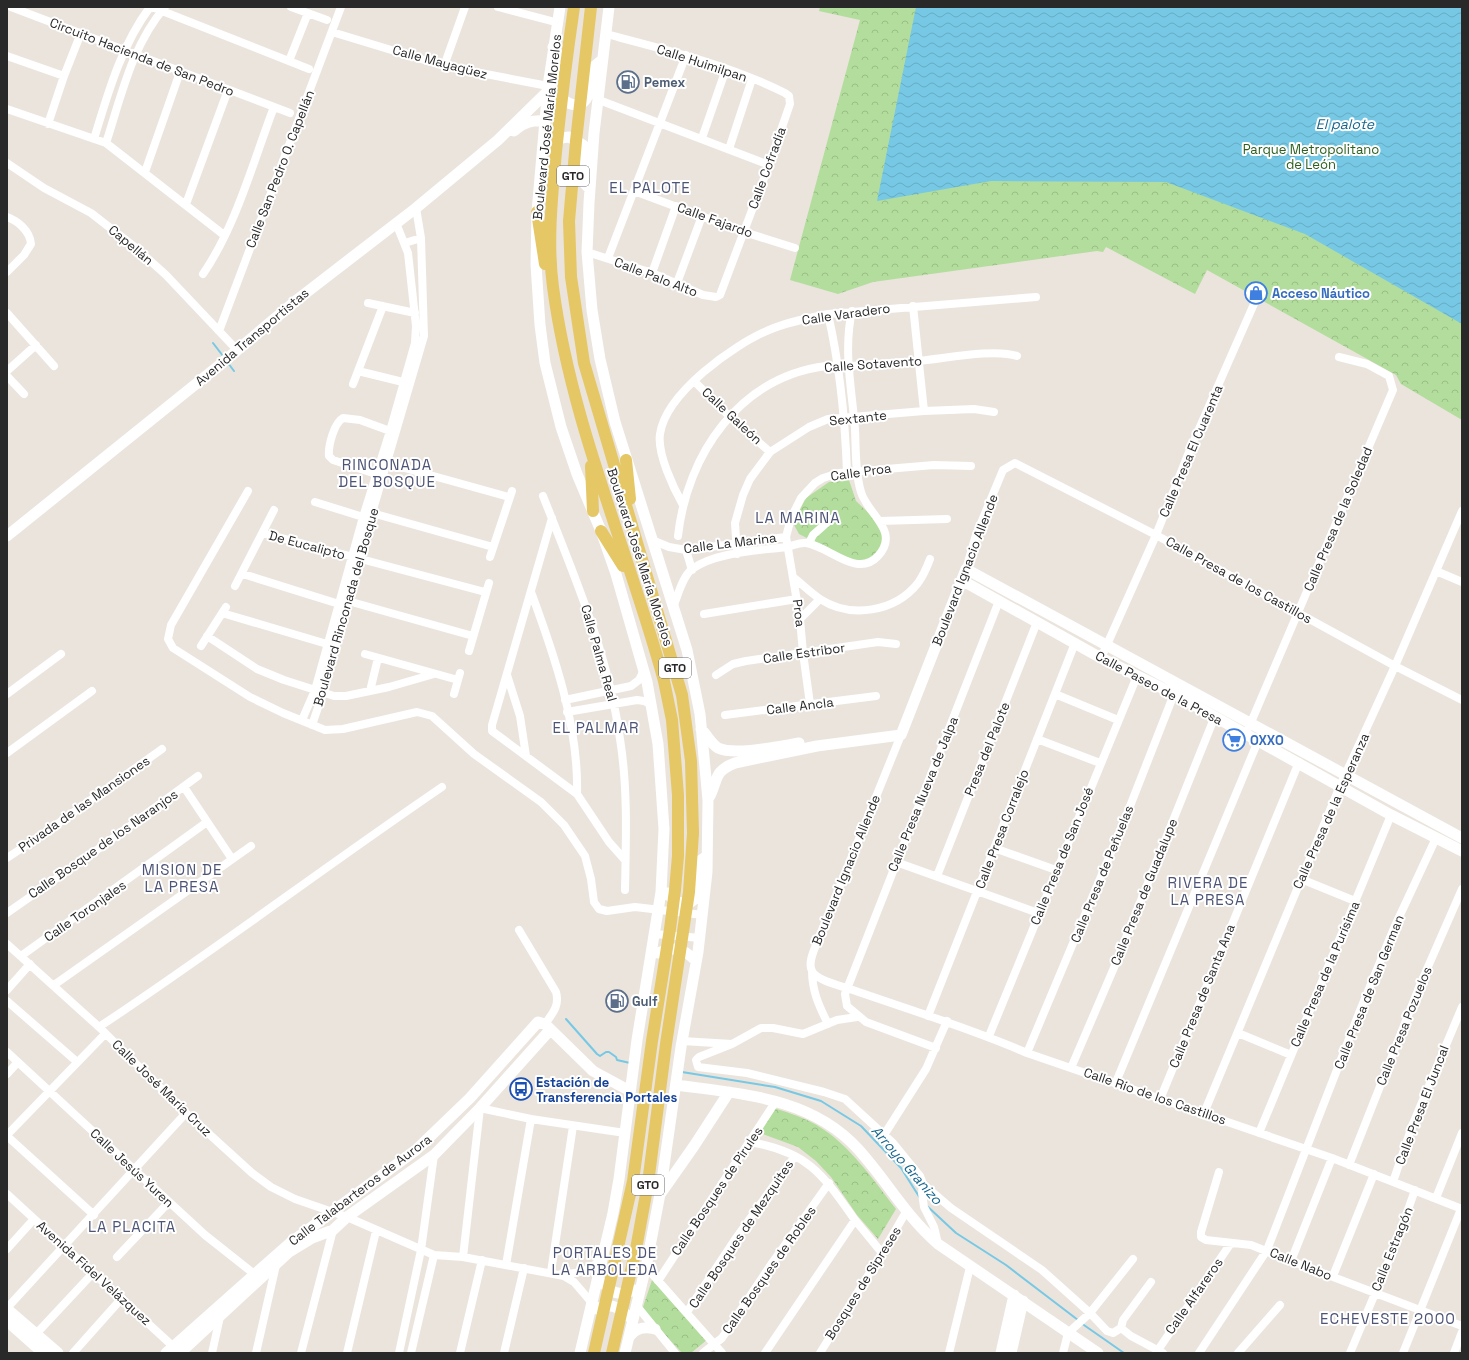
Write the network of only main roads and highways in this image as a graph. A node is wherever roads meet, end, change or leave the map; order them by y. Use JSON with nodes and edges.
{"nodes":[{"id":1,"x":574,"y":7,"type":"edge"},
{"id":2,"x":591,"y":7,"type":"edge"},
{"id":3,"x":537,"y":212,"type":"road end"},
{"id":4,"x":559,"y":324,"type":"junction"},
{"id":5,"x":591,"y":453,"type":"junction"},
{"id":6,"x":626,"y":460,"type":"road end"},
{"id":7,"x":593,"y":511,"type":"road end"},
{"id":8,"x":632,"y":526,"type":"junction"},
{"id":9,"x":601,"y":531,"type":"road end"},
{"id":10,"x":635,"y":584,"type":"junction"},
{"id":11,"x":594,"y":1353,"type":"edge"},
{"id":12,"x":612,"y":1353,"type":"edge"}],
"edges":[{"from":1,"to":4,"type":"main road","name":"Boulevard José María Morelos","number":"GTO"},
{"from":2,"to":8,"type":"main road","name":"Boulevard José María Morelos","number":"GTO"},
{"from":3,"to":4,"type":"main road"},
{"from":4,"to":5,"type":"main road","name":"Boulevard José María Morelos","number":"GTO"},
{"from":5,"to":7,"type":"main road"},
{"from":5,"to":10,"type":"main road","name":"Boulevard José María Morelos","number":"GTO"},
{"from":6,"to":8,"type":"main road"},
{"from":8,"to":12,"type":"main road","name":"Boulevard José María Morelos","number":"GTO"},
{"from":9,"to":10,"type":"main road"},
{"from":10,"to":11,"type":"main road","name":"Boulevard José María Morelos","number":"GTO"}]}
